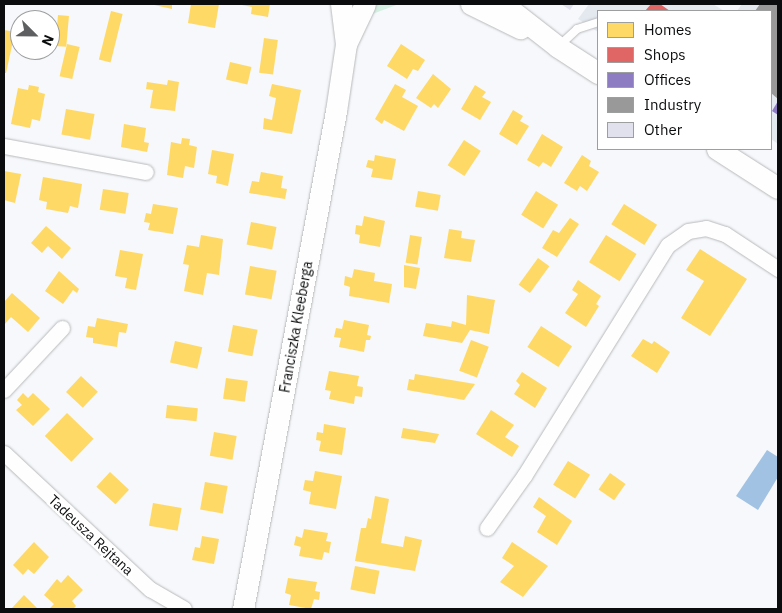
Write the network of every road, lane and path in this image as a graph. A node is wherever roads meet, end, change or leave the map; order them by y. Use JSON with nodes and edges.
{"nodes":[{"id":1,"x":341,"y":4,"type":"edge"},
{"id":2,"x":365,"y":4,"type":"edge"},
{"id":3,"x":471,"y":4,"type":"edge"},
{"id":4,"x":504,"y":4,"type":"edge"},
{"id":5,"x":597,"y":22,"type":"edge"},
{"id":6,"x":346,"y":44,"type":"junction"},
{"id":7,"x":558,"y":47,"type":"junction"},
{"id":8,"x":597,"y":72,"type":"edge"},
{"id":9,"x":4,"y":146,"type":"edge"},
{"id":10,"x":719,"y":150,"type":"edge"},
{"id":11,"x":146,"y":172,"type":"dead end"},
{"id":12,"x":778,"y":188,"type":"edge"},
{"id":13,"x":778,"y":269,"type":"edge"},
{"id":14,"x":62,"y":328,"type":"dead end"},
{"id":15,"x":4,"y":390,"type":"edge"},
{"id":16,"x":4,"y":453,"type":"edge"},
{"id":17,"x":487,"y":528,"type":"dead end"},
{"id":18,"x":184,"y":609,"type":"edge"},
{"id":19,"x":243,"y":609,"type":"edge"}],
"edges":[{"from":1,"to":6,"type":"street","name":"Franciszka Kleeberga"},
{"from":2,"to":6,"type":"street","name":"Franciszka Kleeberga"},
{"from":3,"to":7,"type":"street"},
{"from":4,"to":7,"type":"street"},
{"from":5,"to":7,"type":"lane"},
{"from":6,"to":19,"type":"street","name":"Franciszka Kleeberga"},
{"from":7,"to":8,"type":"street"},
{"from":9,"to":11,"type":"street"},
{"from":10,"to":12,"type":"street"},
{"from":13,"to":17,"type":"street"},
{"from":14,"to":15,"type":"street"},
{"from":16,"to":18,"type":"street","name":"Tadeusza Rejtana"}]}
